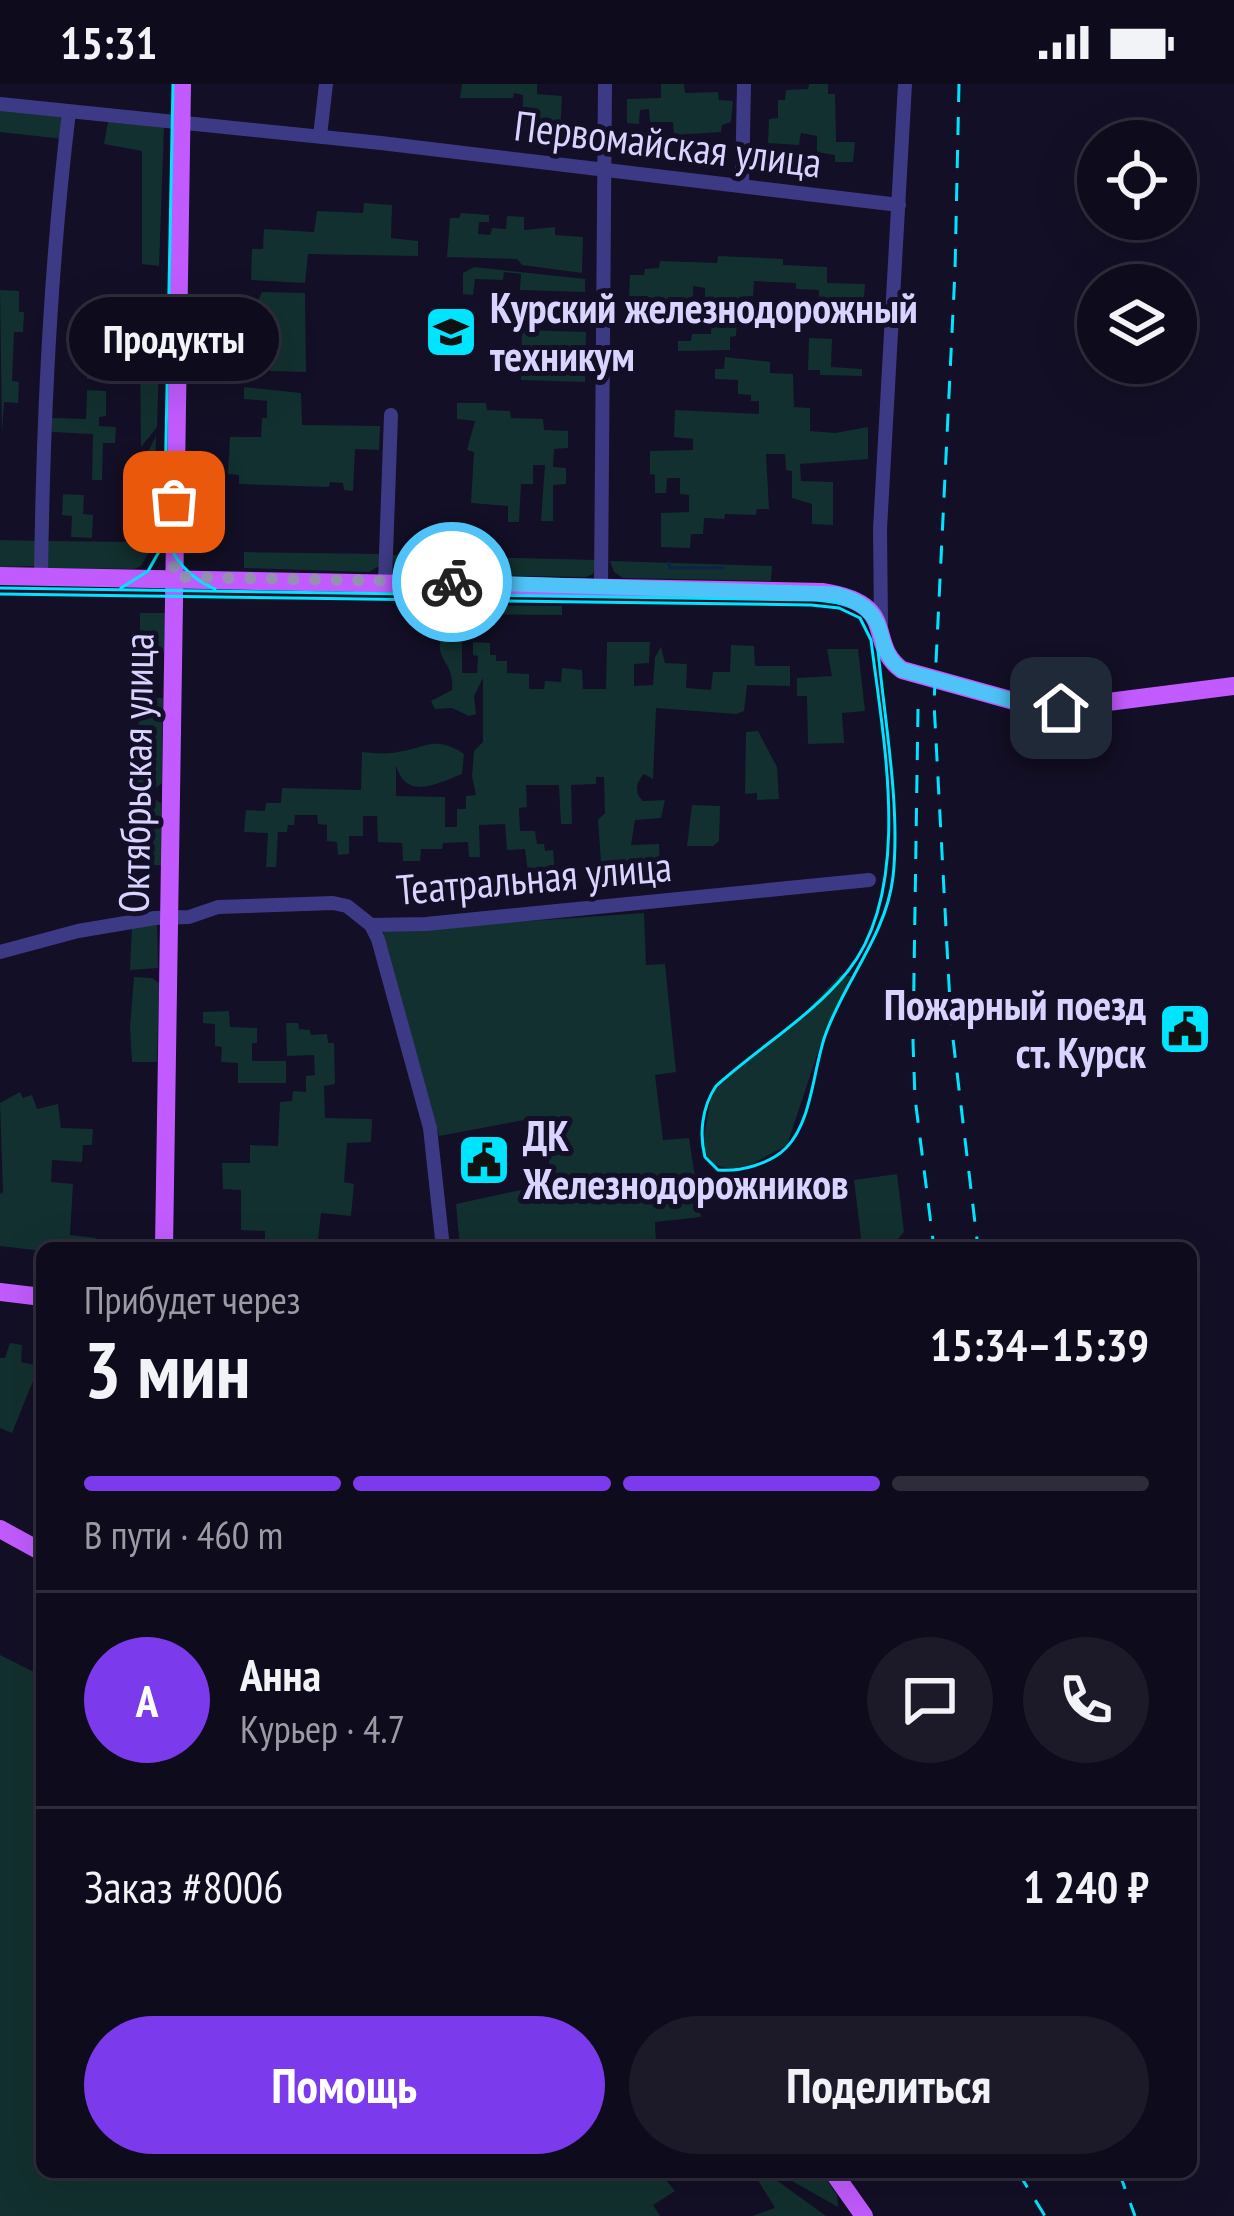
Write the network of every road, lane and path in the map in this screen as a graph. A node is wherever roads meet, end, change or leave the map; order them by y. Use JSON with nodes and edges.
{"nodes":[{"id":1,"x":182,"y":84,"type":"edge"},
{"id":2,"x":326,"y":84,"type":"edge"},
{"id":3,"x":605,"y":84,"type":"edge"},
{"id":4,"x":744,"y":84,"type":"edge"},
{"id":5,"x":905,"y":84,"type":"edge"},
{"id":6,"x":0,"y":104,"type":"edge"},
{"id":7,"x":69,"y":112,"type":"junction"},
{"id":8,"x":181,"y":123,"type":"junction"},
{"id":9,"x":320,"y":136,"type":"junction"},
{"id":10,"x":603,"y":168,"type":"junction"},
{"id":11,"x":742,"y":186,"type":"junction"},
{"id":12,"x":899,"y":205,"type":"junction"},
{"id":13,"x":391,"y":415,"type":"dead end"},
{"id":14,"x":0,"y":576,"type":"edge"},
{"id":15,"x":41,"y":576,"type":"junction"},
{"id":16,"x":174,"y":577,"type":"junction"},
{"id":17,"x":880,"y":579,"type":"junction"},
{"id":18,"x":385,"y":581,"type":"junction"},
{"id":19,"x":601,"y":586,"type":"junction"},
{"id":20,"x":861,"y":604,"type":"junction"},
{"id":21,"x":884,"y":640,"type":"junction"},
{"id":22,"x":1234,"y":686,"type":"edge"},
{"id":23,"x":869,"y":880,"type":"dead end"},
{"id":24,"x":170,"y":918,"type":"junction"},
{"id":25,"x":371,"y":925,"type":"junction"},
{"id":26,"x":0,"y":952,"type":"edge"},
{"id":27,"x":164,"y":1242,"type":"edge"},
{"id":28,"x":442,"y":1242,"type":"edge"},
{"id":29,"x":0,"y":1292,"type":"edge"},
{"id":30,"x":36,"y":1296,"type":"edge"},
{"id":31,"x":0,"y":1529,"type":"edge"},
{"id":32,"x":36,"y":1549,"type":"edge"},
{"id":33,"x":837,"y":2178,"type":"edge"},
{"id":34,"x":864,"y":2216,"type":"edge"}],
"edges":[{"from":1,"to":8,"type":"main road","name":"Октябрьская улица"},
{"from":2,"to":9,"type":"street"},
{"from":3,"to":10,"type":"street"},
{"from":4,"to":11,"type":"street"},
{"from":5,"to":12,"type":"street"},
{"from":6,"to":7,"type":"street","name":"Первомайская улица"},
{"from":7,"to":8,"type":"street","name":"Первомайская улица"},
{"from":7,"to":15,"type":"street"},
{"from":8,"to":9,"type":"street","name":"Первомайская улица"},
{"from":8,"to":16,"type":"main road","name":"Октябрьская улица"},
{"from":9,"to":10,"type":"street","name":"Первомайская улица"},
{"from":10,"to":11,"type":"street","name":"Первомайская улица"},
{"from":10,"to":19,"type":"street"},
{"from":11,"to":12,"type":"street","name":"Первомайская улица"},
{"from":12,"to":17,"type":"street"},
{"from":13,"to":18,"type":"street"},
{"from":14,"to":15,"type":"main road"},
{"from":15,"to":16,"type":"main road"},
{"from":16,"to":18,"type":"main road"},
{"from":16,"to":24,"type":"main road","name":"Октябрьская улица"},
{"from":17,"to":20,"type":"street"},
{"from":17,"to":21,"type":"street"},
{"from":18,"to":19,"type":"main road"},
{"from":19,"to":20,"type":"main road"},
{"from":20,"to":21,"type":"main road"},
{"from":21,"to":22,"type":"main road"},
{"from":23,"to":25,"type":"street","name":"Театральная улица"},
{"from":24,"to":25,"type":"street","name":"Театральная улица"},
{"from":24,"to":26,"type":"street","name":"Театральная улица"},
{"from":24,"to":27,"type":"main road","name":"Октябрьская улица"},
{"from":25,"to":28,"type":"street"},
{"from":29,"to":30,"type":"main road"},
{"from":31,"to":32,"type":"main road"},
{"from":33,"to":34,"type":"main road"}]}
